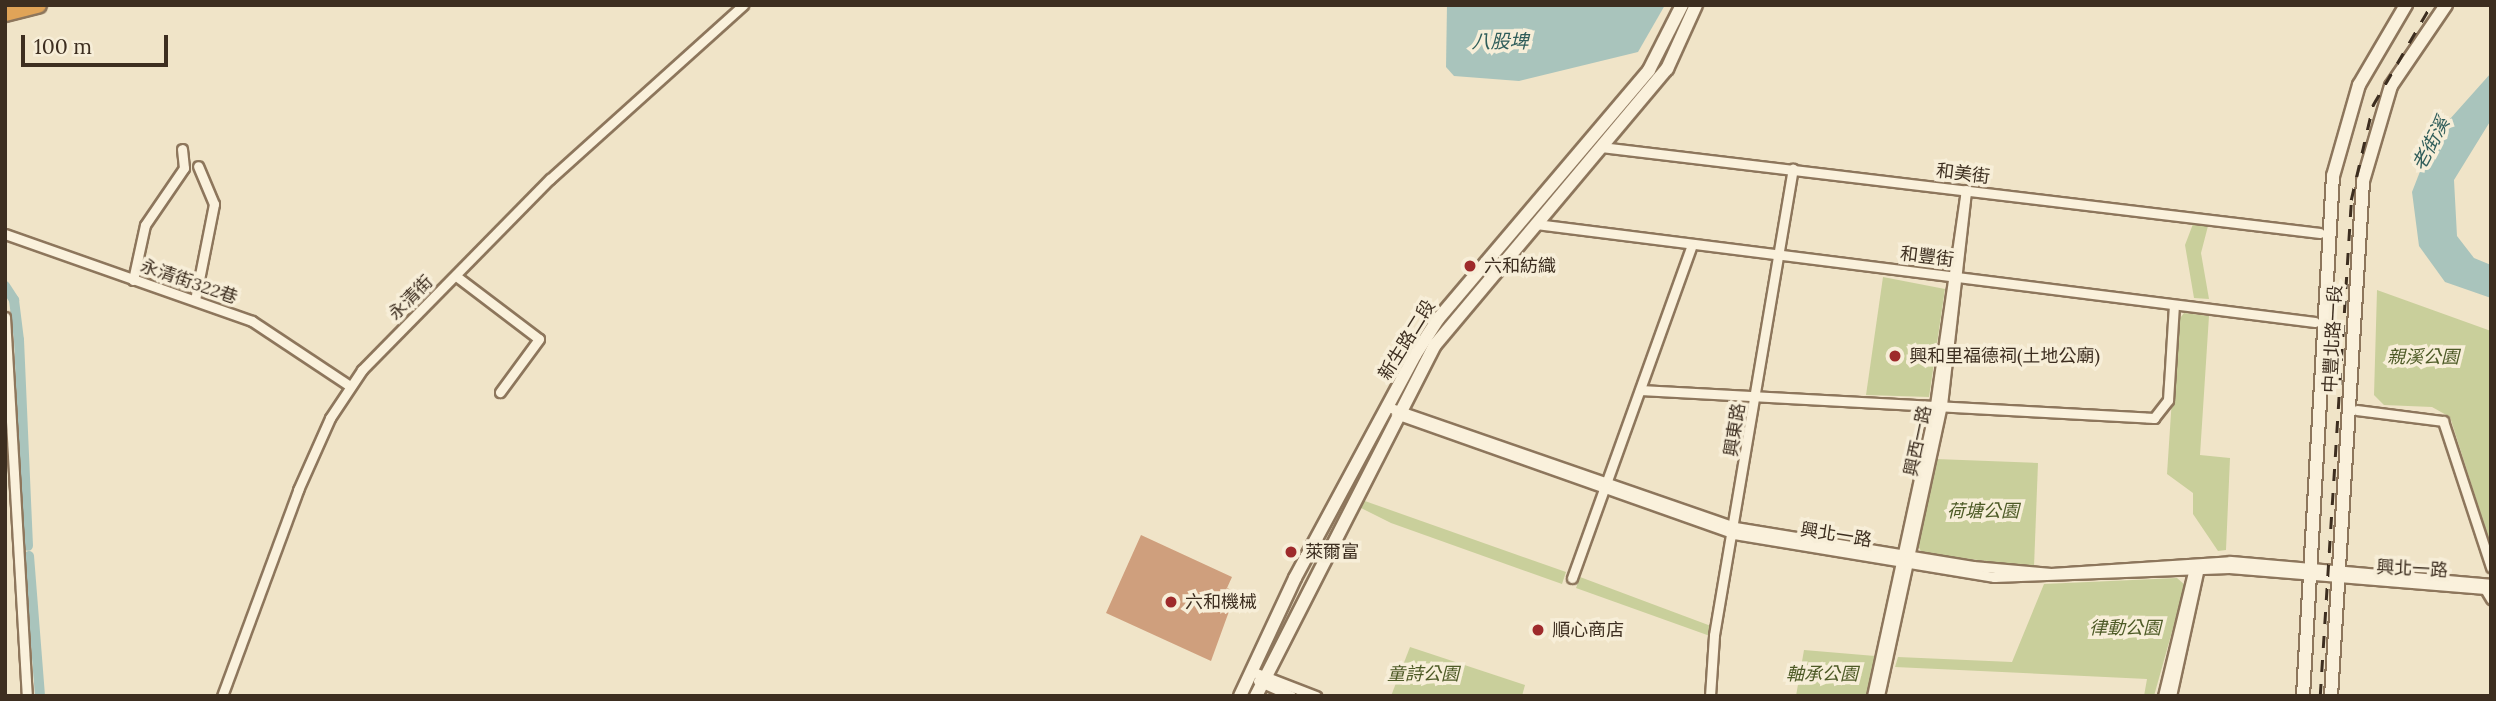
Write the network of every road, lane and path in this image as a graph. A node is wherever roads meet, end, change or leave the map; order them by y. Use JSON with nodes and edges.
{"nodes":[{"id":1,"x":38,"y":5,"type":"edge"},
{"id":2,"x":743,"y":5,"type":"edge"},
{"id":3,"x":1682,"y":5,"type":"edge"},
{"id":4,"x":1696,"y":5,"type":"edge"},
{"id":5,"x":2406,"y":5,"type":"edge"},
{"id":6,"x":2446,"y":5,"type":"edge"},
{"id":7,"x":5,"y":13,"type":"edge"},
{"id":8,"x":1601,"y":147,"type":"junction"},
{"id":9,"x":182,"y":149,"type":"dead end"},
{"id":10,"x":198,"y":166,"type":"dead end"},
{"id":11,"x":1793,"y":169,"type":"junction"},
{"id":12,"x":1966,"y":190,"type":"junction"},
{"id":13,"x":1536,"y":224,"type":"junction"},
{"id":14,"x":2320,"y":233,"type":"dead end"},
{"id":15,"x":5,"y":234,"type":"edge"},
{"id":16,"x":1691,"y":247,"type":"junction"},
{"id":17,"x":1780,"y":254,"type":"junction"},
{"id":18,"x":456,"y":276,"type":"junction"},
{"id":19,"x":1955,"y":277,"type":"junction"},
{"id":20,"x":133,"y":280,"type":"junction"},
{"id":21,"x":195,"y":300,"type":"junction"},
{"id":22,"x":2174,"y":305,"type":"junction"},
{"id":23,"x":5,"y":317,"type":"edge"},
{"id":24,"x":2315,"y":322,"type":"dead end"},
{"id":25,"x":350,"y":386,"type":"junction"},
{"id":26,"x":1640,"y":390,"type":"junction"},
{"id":27,"x":500,"y":392,"type":"dead end"},
{"id":28,"x":1756,"y":397,"type":"junction"},
{"id":29,"x":1938,"y":405,"type":"junction"},
{"id":30,"x":1395,"y":410,"type":"junction"},
{"id":31,"x":2357,"y":410,"type":"dead end"},
{"id":32,"x":1605,"y":485,"type":"junction"},
{"id":33,"x":1735,"y":531,"type":"junction"},
{"id":34,"x":1905,"y":558,"type":"junction"},
{"id":35,"x":2491,"y":566,"type":"edge"},
{"id":36,"x":2197,"y":569,"type":"junction"},
{"id":37,"x":2307,"y":573,"type":"junction"},
{"id":38,"x":2338,"y":576,"type":"junction"},
{"id":39,"x":1572,"y":578,"type":"dead end"},
{"id":40,"x":2489,"y":582,"type":"edge"},
{"id":41,"x":2491,"y":600,"type":"edge"},
{"id":42,"x":1251,"y":671,"type":"junction"},
{"id":43,"x":1260,"y":685,"type":"edge"},
{"id":44,"x":27,"y":696,"type":"edge"},
{"id":45,"x":222,"y":696,"type":"edge"},
{"id":46,"x":1240,"y":696,"type":"edge"},
{"id":47,"x":1291,"y":696,"type":"edge"},
{"id":48,"x":1316,"y":696,"type":"edge"},
{"id":49,"x":1710,"y":696,"type":"edge"},
{"id":50,"x":1872,"y":696,"type":"edge"},
{"id":51,"x":1879,"y":696,"type":"edge"},
{"id":52,"x":2163,"y":696,"type":"edge"},
{"id":53,"x":2171,"y":696,"type":"edge"},
{"id":54,"x":2303,"y":696,"type":"edge"},
{"id":55,"x":2331,"y":696,"type":"edge"}],
"edges":[{"from":1,"to":7,"type":"highway"},
{"from":2,"to":18,"type":"street","name":"永清街"},
{"from":3,"to":30,"type":"main road","name":"新生路二段"},
{"from":4,"to":8,"type":"main road","name":"新生路二段"},
{"from":5,"to":37,"type":"main road","name":"中豐北路一段"},
{"from":6,"to":38,"type":"main road","name":"中豐北路一段"},
{"from":8,"to":11,"type":"street","name":"和美街"},
{"from":8,"to":13,"type":"main road","name":"新生路二段"},
{"from":9,"to":20,"type":"street"},
{"from":10,"to":21,"type":"street"},
{"from":11,"to":12,"type":"street","name":"和美街"},
{"from":11,"to":17,"type":"street","name":"興東路"},
{"from":12,"to":14,"type":"street","name":"和美街"},
{"from":12,"to":19,"type":"street","name":"興西一路"},
{"from":13,"to":16,"type":"street","name":"和豐街"},
{"from":13,"to":30,"type":"main road","name":"新生路二段"},
{"from":15,"to":20,"type":"street","name":"永清街322巷"},
{"from":16,"to":17,"type":"street","name":"和豐街"},
{"from":16,"to":26,"type":"street"},
{"from":17,"to":19,"type":"street","name":"和豐街"},
{"from":17,"to":28,"type":"street","name":"興東路"},
{"from":18,"to":25,"type":"street","name":"永清街"},
{"from":18,"to":27,"type":"street"},
{"from":19,"to":22,"type":"street","name":"和豐街"},
{"from":19,"to":29,"type":"street","name":"興西一路"},
{"from":20,"to":21,"type":"street","name":"永清街322巷"},
{"from":21,"to":25,"type":"street","name":"永清街322巷"},
{"from":22,"to":24,"type":"street","name":"和豐街"},
{"from":22,"to":29,"type":"street"},
{"from":23,"to":44,"type":"street"},
{"from":25,"to":45,"type":"street","name":"永清街"},
{"from":26,"to":28,"type":"street"},
{"from":26,"to":32,"type":"street"},
{"from":28,"to":29,"type":"street"},
{"from":28,"to":33,"type":"street","name":"興東路"},
{"from":29,"to":34,"type":"street","name":"興西一路"},
{"from":30,"to":32,"type":"street"},
{"from":30,"to":42,"type":"main road","name":"新生路二段"},
{"from":30,"to":43,"type":"main road","name":"新生路二段"},
{"from":31,"to":35,"type":"street"},
{"from":32,"to":33,"type":"street"},
{"from":32,"to":39,"type":"street"},
{"from":33,"to":34,"type":"street"},
{"from":33,"to":49,"type":"street","name":"興東路"},
{"from":34,"to":36,"type":"street"},
{"from":34,"to":50,"type":"street"},
{"from":34,"to":51,"type":"street","name":"興西一路"},
{"from":36,"to":37,"type":"street","name":"興北一路"},
{"from":36,"to":52,"type":"street"},
{"from":36,"to":53,"type":"street"},
{"from":37,"to":38,"type":"street","name":"興北一路"},
{"from":37,"to":54,"type":"main road","name":"中豐北路一段"},
{"from":38,"to":40,"type":"street","name":"興北一路"},
{"from":38,"to":55,"type":"main road","name":"中豐北路一段"},
{"from":40,"to":41,"type":"street"},
{"from":42,"to":43,"type":"street"},
{"from":42,"to":46,"type":"main road","name":"新生路二段"},
{"from":43,"to":47,"type":"street"},
{"from":43,"to":48,"type":"street"}]}
